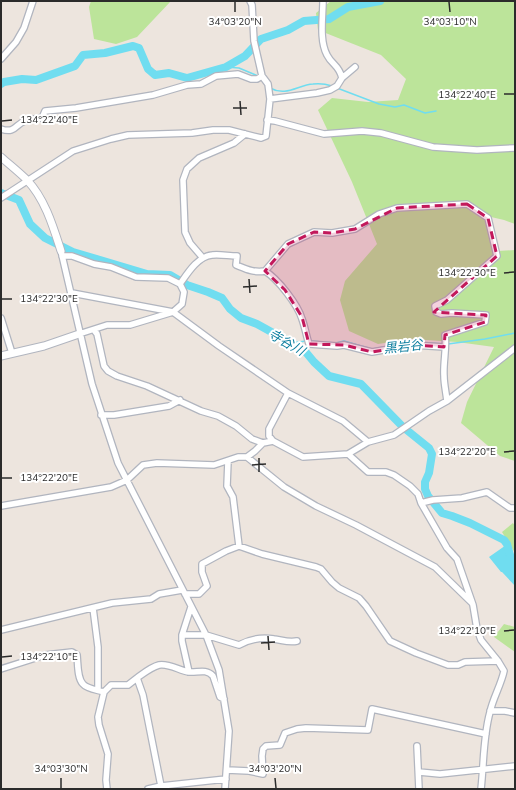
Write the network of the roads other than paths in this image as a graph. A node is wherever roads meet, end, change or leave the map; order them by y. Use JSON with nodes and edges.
{"nodes":[{"id":1,"x":33,"y":1,"type":"edge"},
{"id":2,"x":250,"y":1,"type":"edge"},
{"id":3,"x":323,"y":1,"type":"edge"},
{"id":4,"x":1,"y":59,"type":"edge"},
{"id":5,"x":355,"y":67,"type":"dead end"},
{"id":6,"x":260,"y":77,"type":"junction"},
{"id":7,"x":342,"y":78,"type":"junction"},
{"id":8,"x":270,"y":99,"type":"junction"},
{"id":9,"x":267,"y":120,"type":"junction"},
{"id":10,"x":1,"y":129,"type":"edge"},
{"id":11,"x":245,"y":134,"type":"junction"},
{"id":12,"x":515,"y":148,"type":"edge"},
{"id":13,"x":1,"y":157,"type":"edge"},
{"id":14,"x":27,"y":181,"type":"junction"},
{"id":15,"x":2,"y":198,"type":"edge"},
{"id":16,"x":62,"y":253,"type":"junction"},
{"id":17,"x":203,"y":258,"type":"junction"},
{"id":18,"x":265,"y":271,"type":"junction"},
{"id":19,"x":182,"y":281,"type":"junction"},
{"id":20,"x":72,"y":293,"type":"junction"},
{"id":21,"x":173,"y":312,"type":"junction"},
{"id":22,"x":1,"y":318,"type":"edge"},
{"id":23,"x":94,"y":330,"type":"junction"},
{"id":24,"x":79,"y":334,"type":"junction"},
{"id":25,"x":445,"y":345,"type":"junction"},
{"id":26,"x":515,"y":348,"type":"edge"},
{"id":27,"x":12,"y":353,"type":"junction"},
{"id":28,"x":1,"y":356,"type":"edge"},
{"id":29,"x":288,"y":393,"type":"junction"},
{"id":30,"x":180,"y":400,"type":"junction"},
{"id":31,"x":447,"y":401,"type":"junction"},
{"id":32,"x":101,"y":415,"type":"junction"},
{"id":33,"x":273,"y":441,"type":"junction"},
{"id":34,"x":368,"y":442,"type":"junction"},
{"id":35,"x":263,"y":443,"type":"junction"},
{"id":36,"x":348,"y":454,"type":"junction"},
{"id":37,"x":246,"y":457,"type":"junction"},
{"id":38,"x":228,"y":461,"type":"junction"},
{"id":39,"x":127,"y":480,"type":"junction"},
{"id":40,"x":421,"y":503,"type":"junction"},
{"id":41,"x":1,"y":506,"type":"edge"},
{"id":42,"x":515,"y":508,"type":"edge"},
{"id":43,"x":239,"y":546,"type":"junction"},
{"id":44,"x":183,"y":592,"type":"junction"},
{"id":45,"x":473,"y":605,"type":"junction"},
{"id":46,"x":191,"y":606,"type":"junction"},
{"id":47,"x":93,"y":608,"type":"junction"},
{"id":48,"x":1,"y":630,"type":"edge"},
{"id":49,"x":182,"y":635,"type":"junction"},
{"id":50,"x":206,"y":635,"type":"junction"},
{"id":51,"x":297,"y":641,"type":"dead end"},
{"id":52,"x":498,"y":661,"type":"junction"},
{"id":53,"x":1,"y":669,"type":"edge"},
{"id":54,"x":189,"y":672,"type":"junction"},
{"id":55,"x":137,"y":678,"type":"junction"},
{"id":56,"x":98,"y":690,"type":"junction"},
{"id":57,"x":104,"y":692,"type":"junction"},
{"id":58,"x":224,"y":699,"type":"junction"},
{"id":59,"x":490,"y":711,"type":"junction"},
{"id":60,"x":515,"y":713,"type":"edge"},
{"id":61,"x":486,"y":734,"type":"junction"},
{"id":62,"x":418,"y":746,"type":"dead end"},
{"id":63,"x":515,"y":766,"type":"edge"},
{"id":64,"x":483,"y":769,"type":"junction"},
{"id":65,"x":227,"y":770,"type":"junction"},
{"id":66,"x":419,"y":772,"type":"junction"},
{"id":67,"x":226,"y":779,"type":"junction"},
{"id":68,"x":163,"y":787,"type":"edge"},
{"id":69,"x":107,"y":789,"type":"edge"},
{"id":70,"x":148,"y":789,"type":"edge"},
{"id":71,"x":225,"y":789,"type":"edge"},
{"id":72,"x":419,"y":789,"type":"edge"},
{"id":73,"x":481,"y":789,"type":"edge"}],
"edges":[{"from":1,"to":4,"type":"street"},
{"from":2,"to":6,"type":"street"},
{"from":3,"to":7,"type":"street"},
{"from":5,"to":7,"type":"street"},
{"from":6,"to":8,"type":"street"},
{"from":6,"to":10,"type":"street"},
{"from":7,"to":8,"type":"street"},
{"from":8,"to":9,"type":"street"},
{"from":9,"to":11,"type":"street"},
{"from":9,"to":12,"type":"street"},
{"from":11,"to":14,"type":"street"},
{"from":11,"to":17,"type":"street"},
{"from":13,"to":14,"type":"street"},
{"from":14,"to":15,"type":"street"},
{"from":14,"to":16,"type":"street"},
{"from":16,"to":19,"type":"street"},
{"from":16,"to":20,"type":"street"},
{"from":17,"to":18,"type":"street"},
{"from":17,"to":19,"type":"street"},
{"from":18,"to":25,"type":"street"},
{"from":18,"to":25,"type":"street"},
{"from":19,"to":21,"type":"street"},
{"from":20,"to":21,"type":"street"},
{"from":20,"to":24,"type":"street"},
{"from":21,"to":23,"type":"street"},
{"from":21,"to":29,"type":"street"},
{"from":22,"to":27,"type":"street"},
{"from":23,"to":24,"type":"street"},
{"from":23,"to":30,"type":"street"},
{"from":24,"to":27,"type":"street"},
{"from":24,"to":32,"type":"street"},
{"from":25,"to":31,"type":"street"},
{"from":26,"to":31,"type":"street"},
{"from":27,"to":28,"type":"street"},
{"from":29,"to":33,"type":"street"},
{"from":29,"to":34,"type":"street"},
{"from":30,"to":32,"type":"street"},
{"from":30,"to":35,"type":"street"},
{"from":31,"to":34,"type":"street"},
{"from":32,"to":39,"type":"street"},
{"from":33,"to":35,"type":"street"},
{"from":33,"to":36,"type":"street"},
{"from":34,"to":36,"type":"street"},
{"from":35,"to":37,"type":"street"},
{"from":36,"to":40,"type":"street"},
{"from":37,"to":38,"type":"street"},
{"from":37,"to":45,"type":"street"},
{"from":38,"to":39,"type":"street"},
{"from":38,"to":43,"type":"street"},
{"from":39,"to":41,"type":"street"},
{"from":39,"to":44,"type":"street"},
{"from":40,"to":42,"type":"street"},
{"from":40,"to":45,"type":"street"},
{"from":43,"to":44,"type":"street"},
{"from":43,"to":52,"type":"street"},
{"from":44,"to":46,"type":"street"},
{"from":44,"to":47,"type":"street"},
{"from":45,"to":52,"type":"street"},
{"from":46,"to":49,"type":"street"},
{"from":46,"to":50,"type":"street"},
{"from":47,"to":48,"type":"street"},
{"from":47,"to":56,"type":"street"},
{"from":49,"to":50,"type":"street"},
{"from":49,"to":54,"type":"street"},
{"from":50,"to":51,"type":"street"},
{"from":50,"to":58,"type":"street"},
{"from":52,"to":59,"type":"street"},
{"from":53,"to":56,"type":"street"},
{"from":54,"to":55,"type":"street"},
{"from":54,"to":58,"type":"street"},
{"from":55,"to":57,"type":"street"},
{"from":55,"to":68,"type":"street"},
{"from":56,"to":57,"type":"street"},
{"from":57,"to":69,"type":"street"},
{"from":58,"to":65,"type":"street"},
{"from":59,"to":60,"type":"street"},
{"from":59,"to":61,"type":"street"},
{"from":61,"to":64,"type":"street"},
{"from":61,"to":65,"type":"street"},
{"from":62,"to":66,"type":"street"},
{"from":63,"to":64,"type":"street"},
{"from":64,"to":66,"type":"street"},
{"from":64,"to":73,"type":"street"},
{"from":65,"to":67,"type":"street"},
{"from":66,"to":72,"type":"street"},
{"from":67,"to":68,"type":"street"},
{"from":67,"to":71,"type":"street"},
{"from":68,"to":70,"type":"street"}]}
